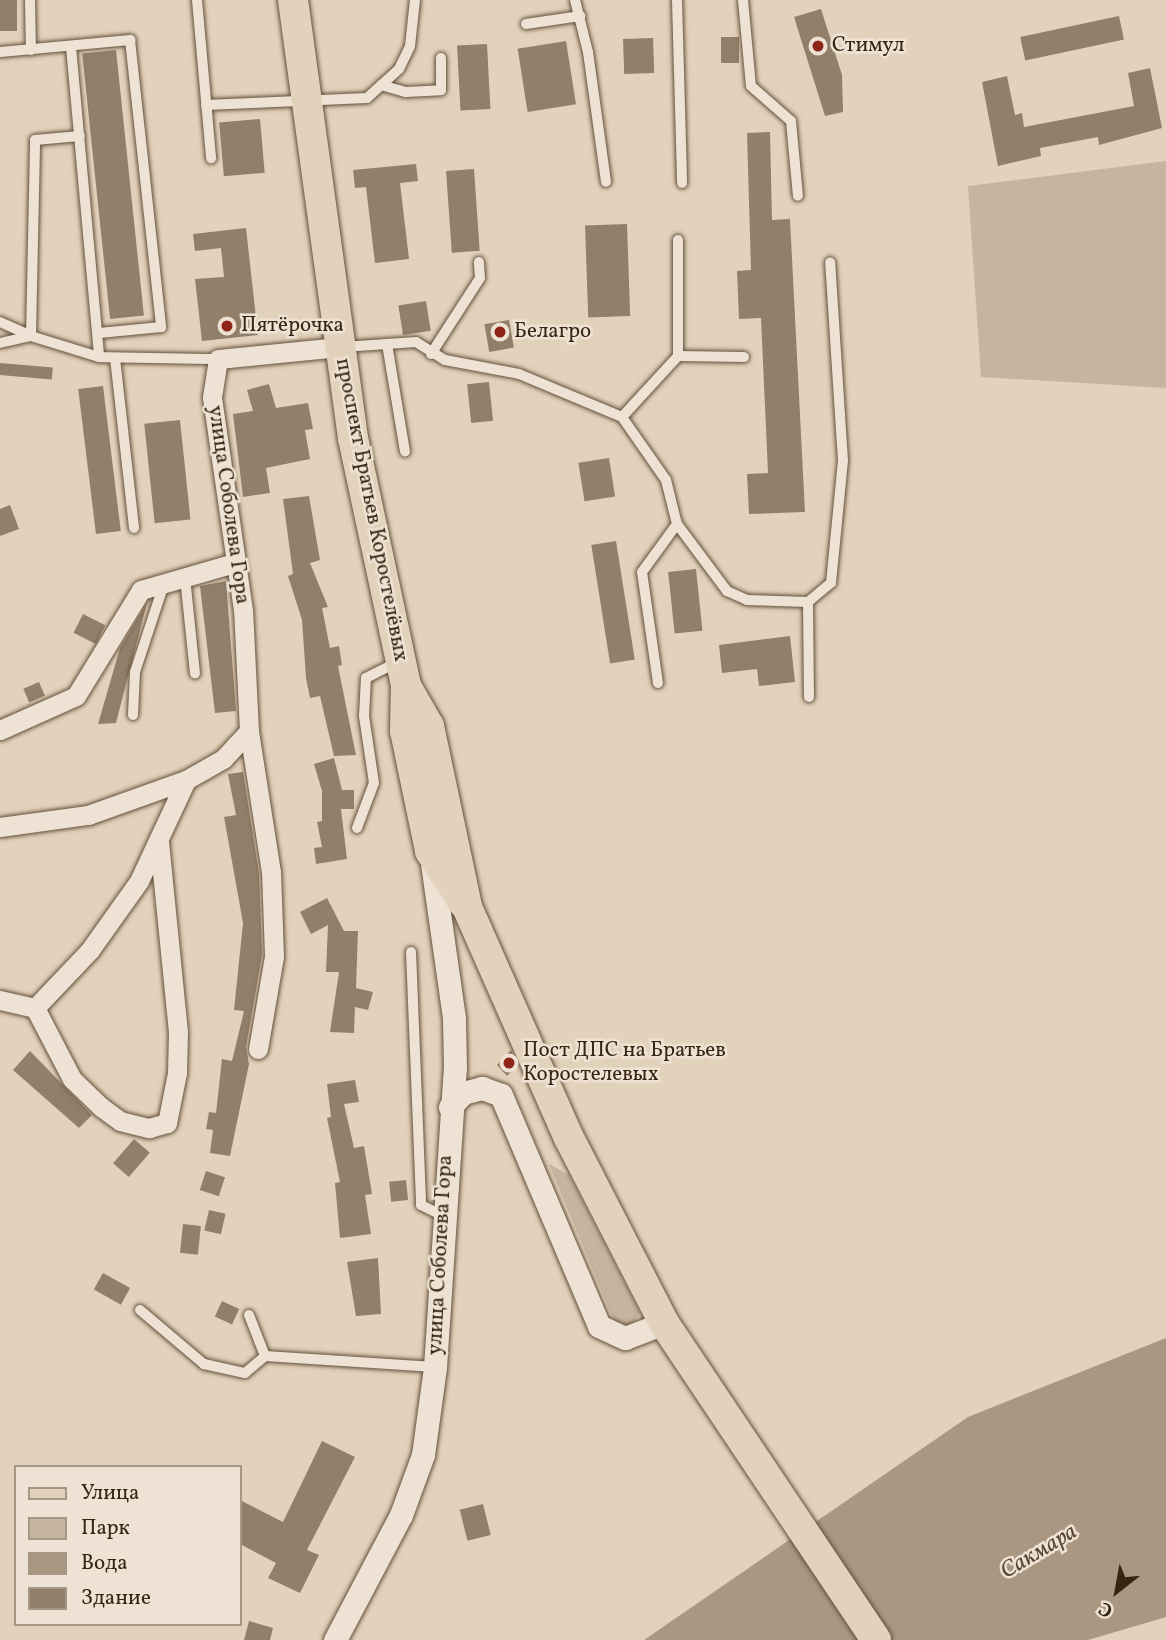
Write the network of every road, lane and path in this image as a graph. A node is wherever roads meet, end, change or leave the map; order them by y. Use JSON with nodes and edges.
{"nodes":[{"id":1,"x":30,"y":0,"type":"edge"},
{"id":2,"x":197,"y":0,"type":"edge"},
{"id":3,"x":293,"y":0,"type":"edge"},
{"id":4,"x":415,"y":0,"type":"edge"},
{"id":5,"x":575,"y":0,"type":"edge"},
{"id":6,"x":677,"y":0,"type":"edge"},
{"id":7,"x":743,"y":0,"type":"edge"},
{"id":8,"x":580,"y":16,"type":"junction"},
{"id":9,"x":526,"y":24,"type":"dead end"},
{"id":10,"x":71,"y":47,"type":"junction"},
{"id":11,"x":31,"y":50,"type":"junction"},
{"id":12,"x":0,"y":52,"type":"edge"},
{"id":13,"x":441,"y":58,"type":"dead end"},
{"id":14,"x":381,"y":85,"type":"junction"},
{"id":15,"x":306,"y":99,"type":"junction"},
{"id":16,"x":206,"y":105,"type":"junction"},
{"id":17,"x":80,"y":136,"type":"junction"},
{"id":18,"x":211,"y":158,"type":"dead end"},
{"id":19,"x":606,"y":182,"type":"dead end"},
{"id":20,"x":682,"y":183,"type":"dead end"},
{"id":21,"x":798,"y":196,"type":"dead end"},
{"id":22,"x":678,"y":240,"type":"dead end"},
{"id":23,"x":479,"y":262,"type":"dead end"},
{"id":24,"x":830,"y":262,"type":"dead end"},
{"id":25,"x":0,"y":322,"type":"edge"},
{"id":26,"x":99,"y":334,"type":"junction"},
{"id":27,"x":31,"y":335,"type":"junction"},
{"id":28,"x":0,"y":343,"type":"edge"},
{"id":29,"x":387,"y":344,"type":"junction"},
{"id":30,"x":339,"y":347,"type":"junction"},
{"id":31,"x":431,"y":354,"type":"junction"},
{"id":32,"x":678,"y":355,"type":"junction"},
{"id":33,"x":99,"y":357,"type":"junction"},
{"id":34,"x":744,"y":357,"type":"dead end"},
{"id":35,"x":115,"y":358,"type":"junction"},
{"id":36,"x":218,"y":359,"type":"junction"},
{"id":37,"x":622,"y":417,"type":"junction"},
{"id":38,"x":405,"y":452,"type":"dead end"},
{"id":39,"x":677,"y":524,"type":"junction"},
{"id":40,"x":134,"y":528,"type":"dead end"},
{"id":41,"x":234,"y":563,"type":"junction"},
{"id":42,"x":185,"y":577,"type":"junction"},
{"id":43,"x":164,"y":583,"type":"junction"},
{"id":44,"x":808,"y":602,"type":"junction"},
{"id":45,"x":195,"y":673,"type":"dead end"},
{"id":46,"x":403,"y":674,"type":"junction"},
{"id":47,"x":658,"y":683,"type":"dead end"},
{"id":48,"x":809,"y":697,"type":"dead end"},
{"id":49,"x":133,"y":715,"type":"dead end"},
{"id":50,"x":0,"y":730,"type":"edge"},
{"id":51,"x":249,"y":731,"type":"junction"},
{"id":52,"x":186,"y":780,"type":"junction"},
{"id":53,"x":0,"y":827,"type":"edge"},
{"id":54,"x":357,"y":828,"type":"dead end"},
{"id":55,"x":159,"y":841,"type":"junction"},
{"id":56,"x":430,"y":850,"type":"junction"},
{"id":57,"x":467,"y":907,"type":"junction"},
{"id":58,"x":411,"y":952,"type":"dead end"},
{"id":59,"x":0,"y":1000,"type":"edge"},
{"id":60,"x":35,"y":1008,"type":"junction"},
{"id":61,"x":258,"y":1049,"type":"dead end"},
{"id":62,"x":450,"y":1107,"type":"junction"},
{"id":63,"x":444,"y":1216,"type":"junction"},
{"id":64,"x":140,"y":1310,"type":"dead end"},
{"id":65,"x":249,"y":1315,"type":"dead end"},
{"id":66,"x":664,"y":1323,"type":"junction"},
{"id":67,"x":265,"y":1356,"type":"junction"},
{"id":68,"x":435,"y":1367,"type":"junction"},
{"id":69,"x":335,"y":1640,"type":"edge"},
{"id":70,"x":876,"y":1640,"type":"edge"}],
"edges":[{"from":1,"to":11,"type":"lane"},
{"from":2,"to":16,"type":"lane"},
{"from":3,"to":15,"type":"main road","name":"проспект Братьев Коростелёвых"},
{"from":4,"to":14,"type":"lane"},
{"from":5,"to":8,"type":"lane"},
{"from":6,"to":20,"type":"lane"},
{"from":7,"to":21,"type":"lane"},
{"from":8,"to":9,"type":"lane"},
{"from":8,"to":19,"type":"lane"},
{"from":10,"to":11,"type":"lane"},
{"from":10,"to":17,"type":"lane"},
{"from":10,"to":26,"type":"lane"},
{"from":11,"to":12,"type":"lane"},
{"from":13,"to":14,"type":"lane"},
{"from":14,"to":15,"type":"lane"},
{"from":15,"to":16,"type":"lane"},
{"from":15,"to":30,"type":"main road","name":"проспект Братьев Коростелёвых"},
{"from":16,"to":18,"type":"lane"},
{"from":17,"to":26,"type":"lane"},
{"from":17,"to":27,"type":"lane"},
{"from":22,"to":32,"type":"lane"},
{"from":23,"to":31,"type":"lane"},
{"from":24,"to":44,"type":"lane"},
{"from":25,"to":27,"type":"lane"},
{"from":26,"to":33,"type":"lane"},
{"from":27,"to":28,"type":"lane"},
{"from":27,"to":33,"type":"lane"},
{"from":29,"to":30,"type":"lane"},
{"from":29,"to":31,"type":"lane"},
{"from":29,"to":38,"type":"lane"},
{"from":30,"to":36,"type":"street"},
{"from":30,"to":46,"type":"main road","name":"проспект Братьев Коростелёвых"},
{"from":31,"to":37,"type":"lane"},
{"from":32,"to":34,"type":"lane"},
{"from":32,"to":37,"type":"lane"},
{"from":33,"to":35,"type":"lane"},
{"from":35,"to":36,"type":"lane"},
{"from":35,"to":40,"type":"lane"},
{"from":36,"to":41,"type":"street","name":"улица Соболева Гора"},
{"from":37,"to":39,"type":"lane"},
{"from":39,"to":44,"type":"lane"},
{"from":39,"to":47,"type":"lane"},
{"from":41,"to":42,"type":"street"},
{"from":41,"to":51,"type":"street","name":"улица Соболева Гора"},
{"from":42,"to":43,"type":"street"},
{"from":42,"to":45,"type":"lane"},
{"from":43,"to":49,"type":"lane"},
{"from":43,"to":50,"type":"street"},
{"from":44,"to":48,"type":"lane"},
{"from":46,"to":54,"type":"lane"},
{"from":46,"to":56,"type":"main road","name":"проспект Братьев Коростелёвых"},
{"from":46,"to":57,"type":"main road","name":"проспект Братьев Коростелёвых"},
{"from":51,"to":52,"type":"street"},
{"from":51,"to":61,"type":"street","name":"улица Соболева Гора"},
{"from":52,"to":53,"type":"street"},
{"from":52,"to":55,"type":"street"},
{"from":55,"to":60,"type":"street"},
{"from":55,"to":60,"type":"street"},
{"from":56,"to":57,"type":"main road","name":"проспект Братьев Коростелёвых"},
{"from":56,"to":62,"type":"street","name":"улица Соболева Гора"},
{"from":57,"to":66,"type":"main road","name":"проспект Братьев Коростелёвых"},
{"from":58,"to":63,"type":"lane"},
{"from":59,"to":60,"type":"street"},
{"from":62,"to":63,"type":"street","name":"улица Соболева Гора"},
{"from":62,"to":66,"type":"street"},
{"from":63,"to":68,"type":"street","name":"улица Соболева Гора"},
{"from":64,"to":67,"type":"lane"},
{"from":65,"to":67,"type":"lane"},
{"from":66,"to":70,"type":"main road","name":"проспект Братьев Коростелёвых"},
{"from":67,"to":68,"type":"lane"},
{"from":68,"to":69,"type":"street","name":"улица Соболева Гора"}]}
